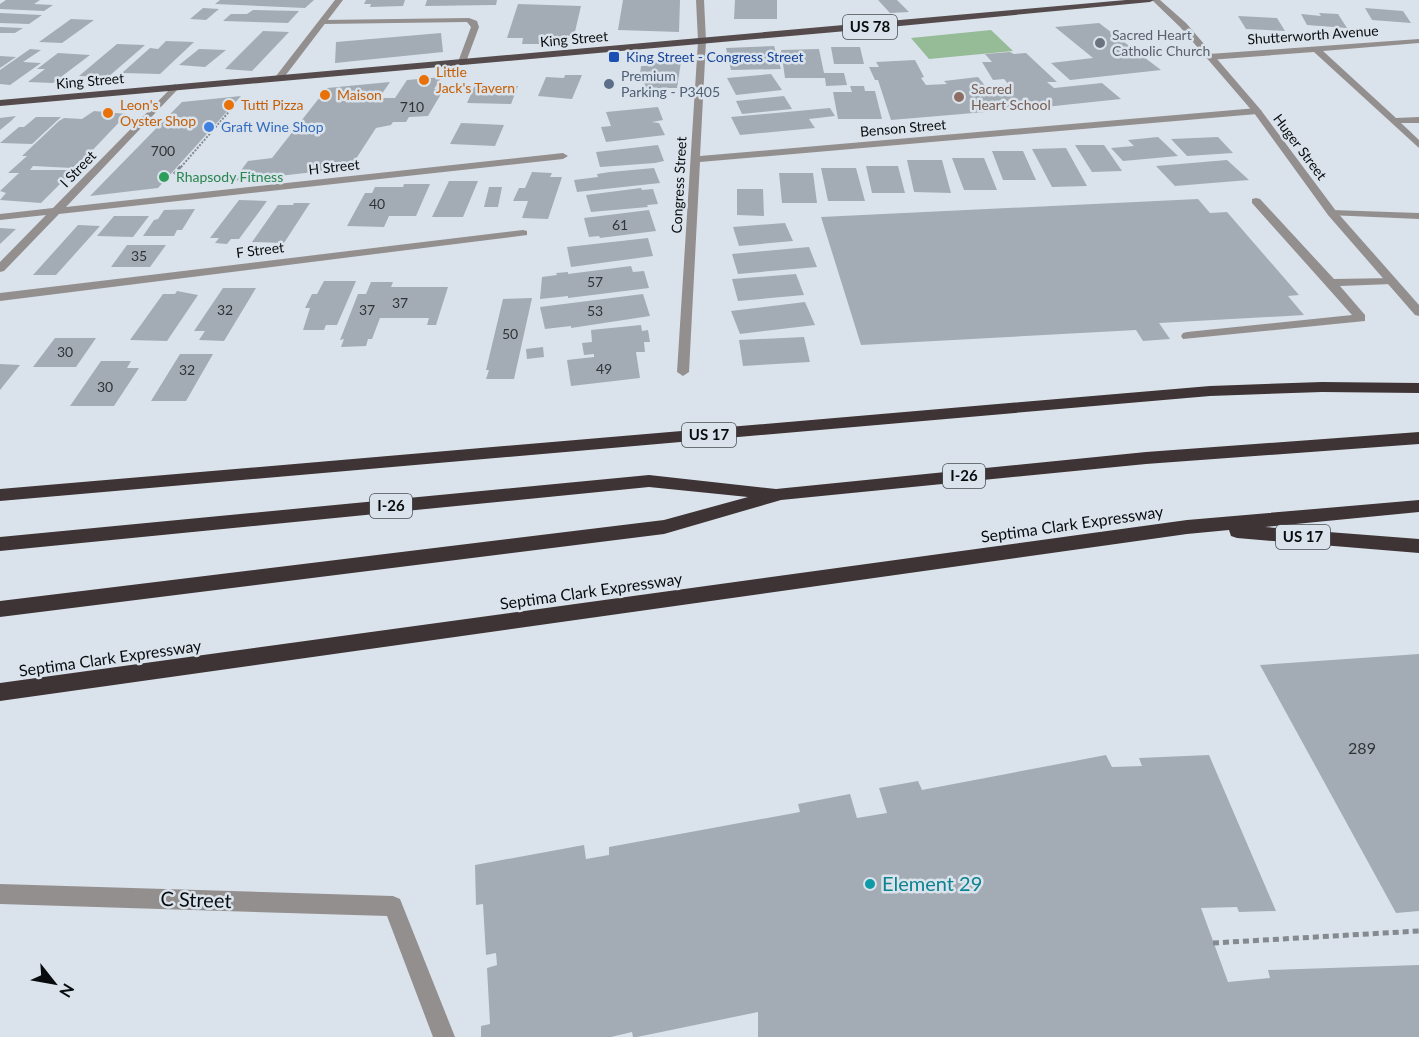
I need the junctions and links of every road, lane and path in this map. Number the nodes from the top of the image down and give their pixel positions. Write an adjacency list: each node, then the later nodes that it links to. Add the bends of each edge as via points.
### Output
1 (339, 0): 5 (street)
2 (700, 0): 6 (street, Congress Street)
3 (1150, 0): 6 (main road, King Street / US 78)
4 (1156, 0): 9 (street, Huger Street)
5 (324, 22): 10 (street, via 469,20 475,27); 11 (street)
6 (702, 41): 10 (main road, King Street / US 78); 20 (street, Congress Street)
7 (1419, 41): 8 (street, Shutterworth Avenue)
8 (1315, 48): 9 (street, Shutterworth Avenue); 17 (street)
9 (1209, 57): 15 (street, Huger Street)
10 (462, 62): 11 (main road, King Street / US 78)
11 (279, 78): 12 (main road, King Street / US 78)
12 (175, 87): 13 (main road, King Street / US 78); 23 (street, I Street)
13 (0, 102)
14 (237, 103): 21 (path)
15 (1257, 111): 20 (street, Benson Street); 24 (street, Huger Street)
16 (1419, 120): 17 (street)
17 (1393, 121): 18 (street)
18 (1419, 145)
19 (563, 156): 23 (street, H Street)
20 (696, 159): 34 (street, Congress Street)
21 (170, 179)
22 (1256, 201): 30 (street)
23 (56, 211): 26 (street, H Street); 28 (street, I Street)
24 (1332, 213): 25 (street); 29 (street, Huger Street)
25 (1419, 216)
26 (0, 217)
27 (523, 233): 31 (street, F Street)
28 (0, 269)
29 (1392, 281): 30 (street); 32 (street, Huger Street)
30 (1331, 283): 33 (street, via 1361,318)
31 (0, 297)
32 (1419, 312)
33 (1187, 336)
34 (683, 372)
35 (1419, 388): 38 (highway, US 17, via 1210,391)
36 (1419, 438): 37 (highway, I-26, via 1146,458)
37 (781, 494): 41 (highway, I-26, via 649,481); 43 (highway, via 664,527)
38 (0, 495)
39 (1419, 506): 40 (highway)
40 (1187, 527): 42 (highway, US 17); 44 (highway, Septima Clark Expressway / US 17)
41 (0, 544)
42 (1419, 546)
43 (0, 609)
44 (0, 692)
45 (0, 894): 48 (street, C Street, via 393,906)
46 (1419, 931): 47 (path)
47 (1213, 943)
48 (444, 1037)

